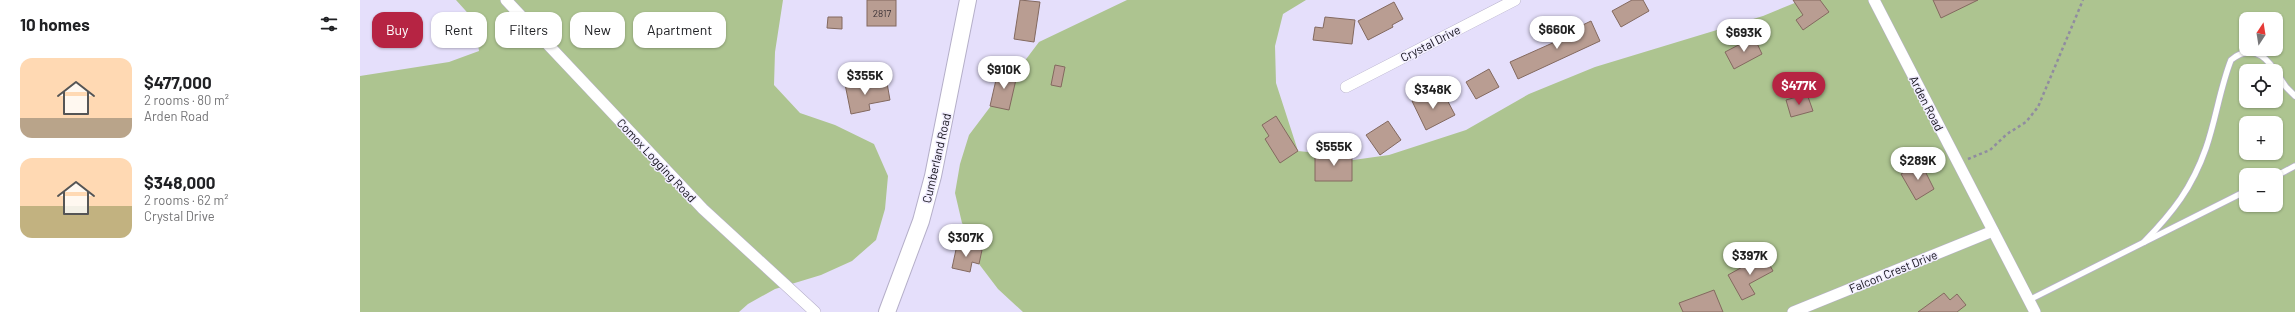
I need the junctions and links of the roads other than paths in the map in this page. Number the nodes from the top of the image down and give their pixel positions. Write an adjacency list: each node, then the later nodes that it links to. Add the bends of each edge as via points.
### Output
1 (506, 0): 15 (street, Comox Logging Road, via 703,209)
2 (968, 0): 16 (street, Cumberland Road, via 933,176 920,221)
3 (1515, 0): 7 (street, Crystal Drive)
4 (1874, 0): 12 (street, Arden Road)
5 (2271, 64): 13 (lane, via 2260,54 2250,52 2240,52 2231,60 2206,147 2187,190 2172,213)
6 (2283, 82): 8 (lane)
7 (1346, 87)
8 (2295, 96)
9 (2295, 166): 10 (lane)
10 (2283, 172)
11 (2239, 194): 13 (lane)
12 (1993, 231): 14 (street, Arden Road); 17 (street, Falcon Crest Drive)
13 (2144, 242): 14 (lane)
14 (2029, 300): 18 (street, Arden Road)
15 (815, 312)
16 (887, 312)
17 (1793, 312)
18 (2035, 312)

